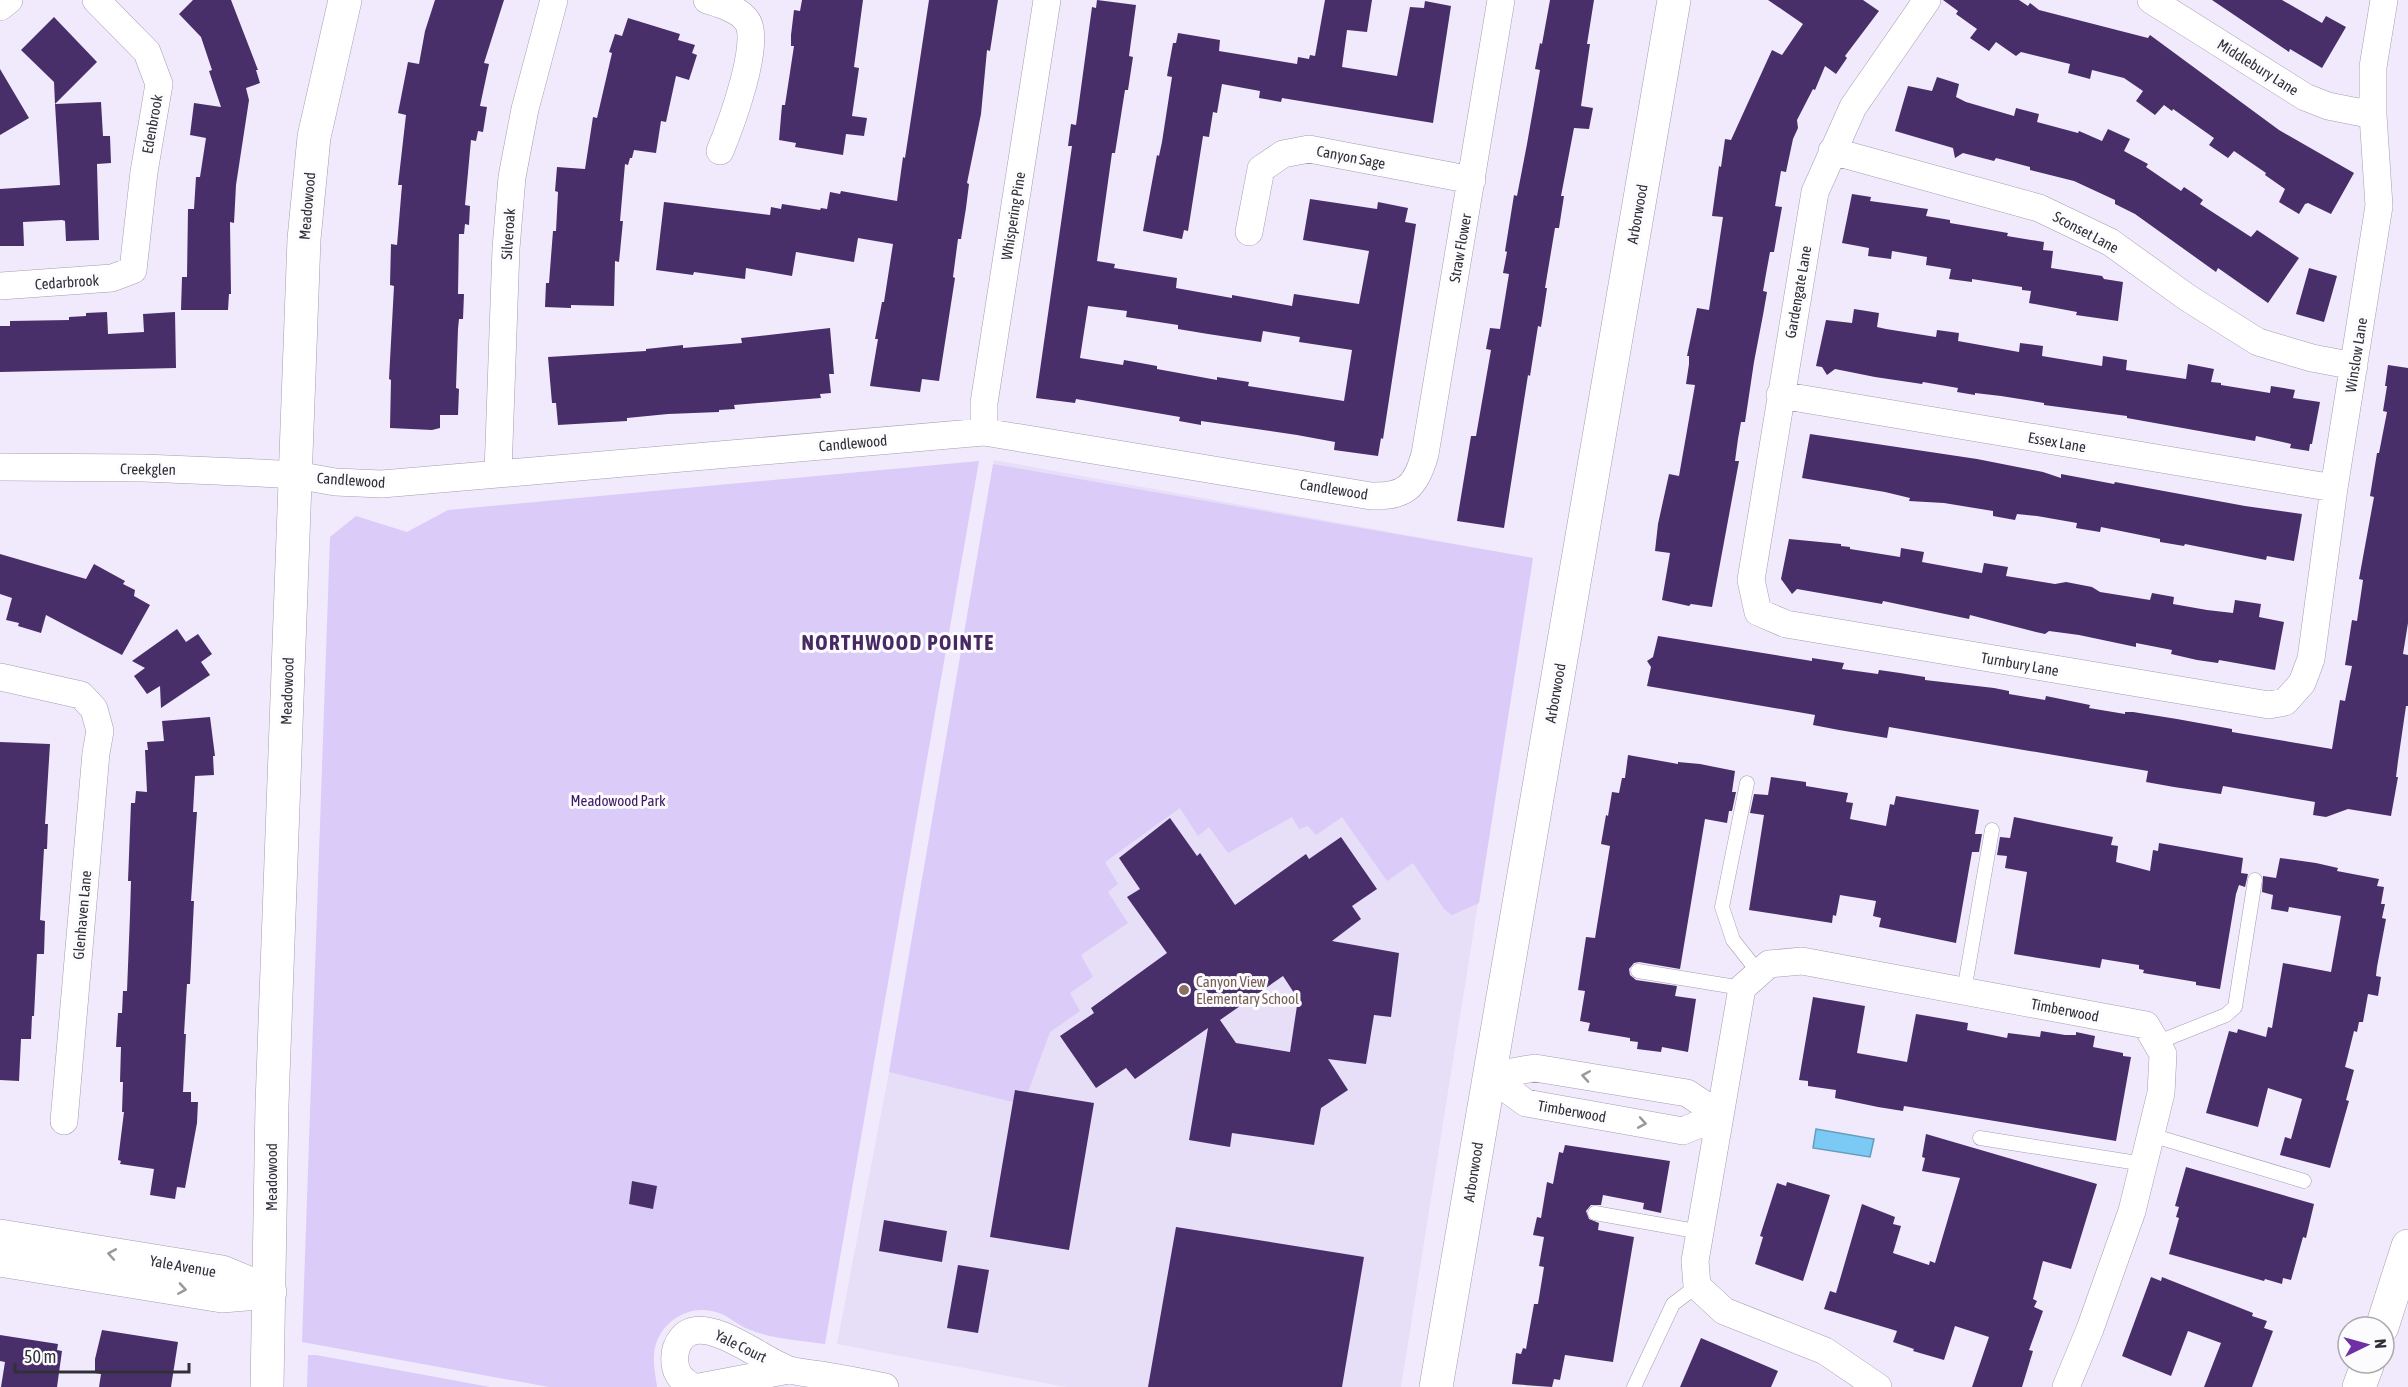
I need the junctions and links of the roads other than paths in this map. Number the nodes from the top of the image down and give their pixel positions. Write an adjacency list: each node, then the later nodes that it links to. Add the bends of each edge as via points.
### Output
1 (9, 0): 12 (street)
2 (96, 0): 18 (street, Edenbrook, via 147,52 159,84)
3 (345, 0): 25 (main road, Meadowood, via 314,137 304,239)
4 (554, 0): 24 (street, Silveroak, via 525,109 512,177)
5 (707, 0): 14 (street, via 736,11 748,22 751,36 737,108)
6 (1047, 0): 22 (street, Whispering Pine, via 984,403)
7 (1502, 0): 16 (street, Straw Flower)
8 (1674, 0): 38 (main road, Arborwood)
9 (1927, 0): 15 (street, Gardengate Lane, via 1853,107)
10 (2151, 0): 13 (street, Middlebury Lane, via 2305,98)
11 (2384, 0): 13 (street, Winslow Lane, via 2373,67)
12 (0, 7)
13 (2373, 115): 20 (street, Winslow Lane, via 2379,206)
14 (720, 151)
15 (1832, 151): 20 (street, Sconset Lane, via 2039,208 2110,242 2258,342); 21 (street, Gardengate Lane, via 1815,192)
16 (1472, 180): 17 (street, Canyon Sage, via 1309,149 1283,154 1261,169); 27 (street, Straw Flower, via 1425,454 1420,473)
17 (1249, 232)
18 (133, 270): 19 (street, Cedarbrook, via 112,278)
19 (0, 286)
20 (2354, 366): 26 (street, Winslow Lane)
21 (1780, 395): 26 (street, Essex Lane); 28 (street, Gardengate Lane, via 1751,580)
22 (984, 432): 24 (street, Candlewood); 27 (street, Candlewood, via 1371,496 1390,497)
23 (0, 466): 25 (street, Creekglen)
24 (498, 473): 25 (street, Candlewood, via 382,484)
25 (296, 475): 51 (main road, Meadowood, via 272,1104)
26 (2334, 488): 30 (street, Winslow Lane, via 2311,659 2302,683)
27 (1406, 490)
28 (1758, 612): 30 (street, Turnbury Lane, via 1786,624 2187,693 2258,705)
29 (0, 677): 40 (street, Glenhaven Lane, via 81,695 94,709 100,732)
30 (2285, 702)
31 (1747, 783): 35 (lane, via 1722,907)
32 (1992, 830): 36 (lane)
33 (2255, 880): 37 (lane, via 2235,1007 2226,1015)
34 (1638, 972): 35 (lane)
35 (1751, 980): 36 (street, Timberwood, via 1769,964 1802,961); 39 (street)
36 (1964, 991): 37 (street, Timberwood, via 2146,1024)
37 (2156, 1043): 41 (street, Timberwood, via 2163,1054 2161,1093)
38 (1489, 1076): 39 (street, one-way to 38, via 1687,1093 1676,1091 1535,1068); 39 (street, Timberwood, one-way to 39, via 1526,1103 1683,1131); 59 (main road, Arborwood)
39 (1720, 1115): 46 (street)
40 (64, 1121)
41 (2151, 1135): 43 (street, Timberwood); 44 (lane)
42 (1980, 1138): 43 (lane)
43 (2144, 1164): 54 (street, Timberwood, via 2132,1211)
44 (2304, 1181)
45 (1594, 1213): 46 (lane)
46 (1701, 1232): 50 (street, via 1695,1261)
47 (0, 1236): 51 (main road, Yale Avenue, one-way to 47, via 222,1272)
48 (2408, 1246): 52 (main road)
49 (0, 1260): 51 (main road, Yale Avenue, one-way to 51, via 222,1296)
50 (1697, 1286): 60 (lane, via 1673,1304); 61 (street, via 1725,1311 1825,1351)
51 (270, 1292): 55 (main road, Meadowood)
52 (2386, 1315)
53 (789, 1370): 56 (street, Yale Court, via 714,1332 700,1329 681,1339 674,1360 680,1378); 57 (street, Yale Court); 58 (street, Yale Court)
54 (2072, 1385)
55 (267, 1387)
56 (693, 1387)
57 (699, 1387)
58 (885, 1387)
59 (1436, 1387)
60 (1634, 1387)
61 (1878, 1387)

